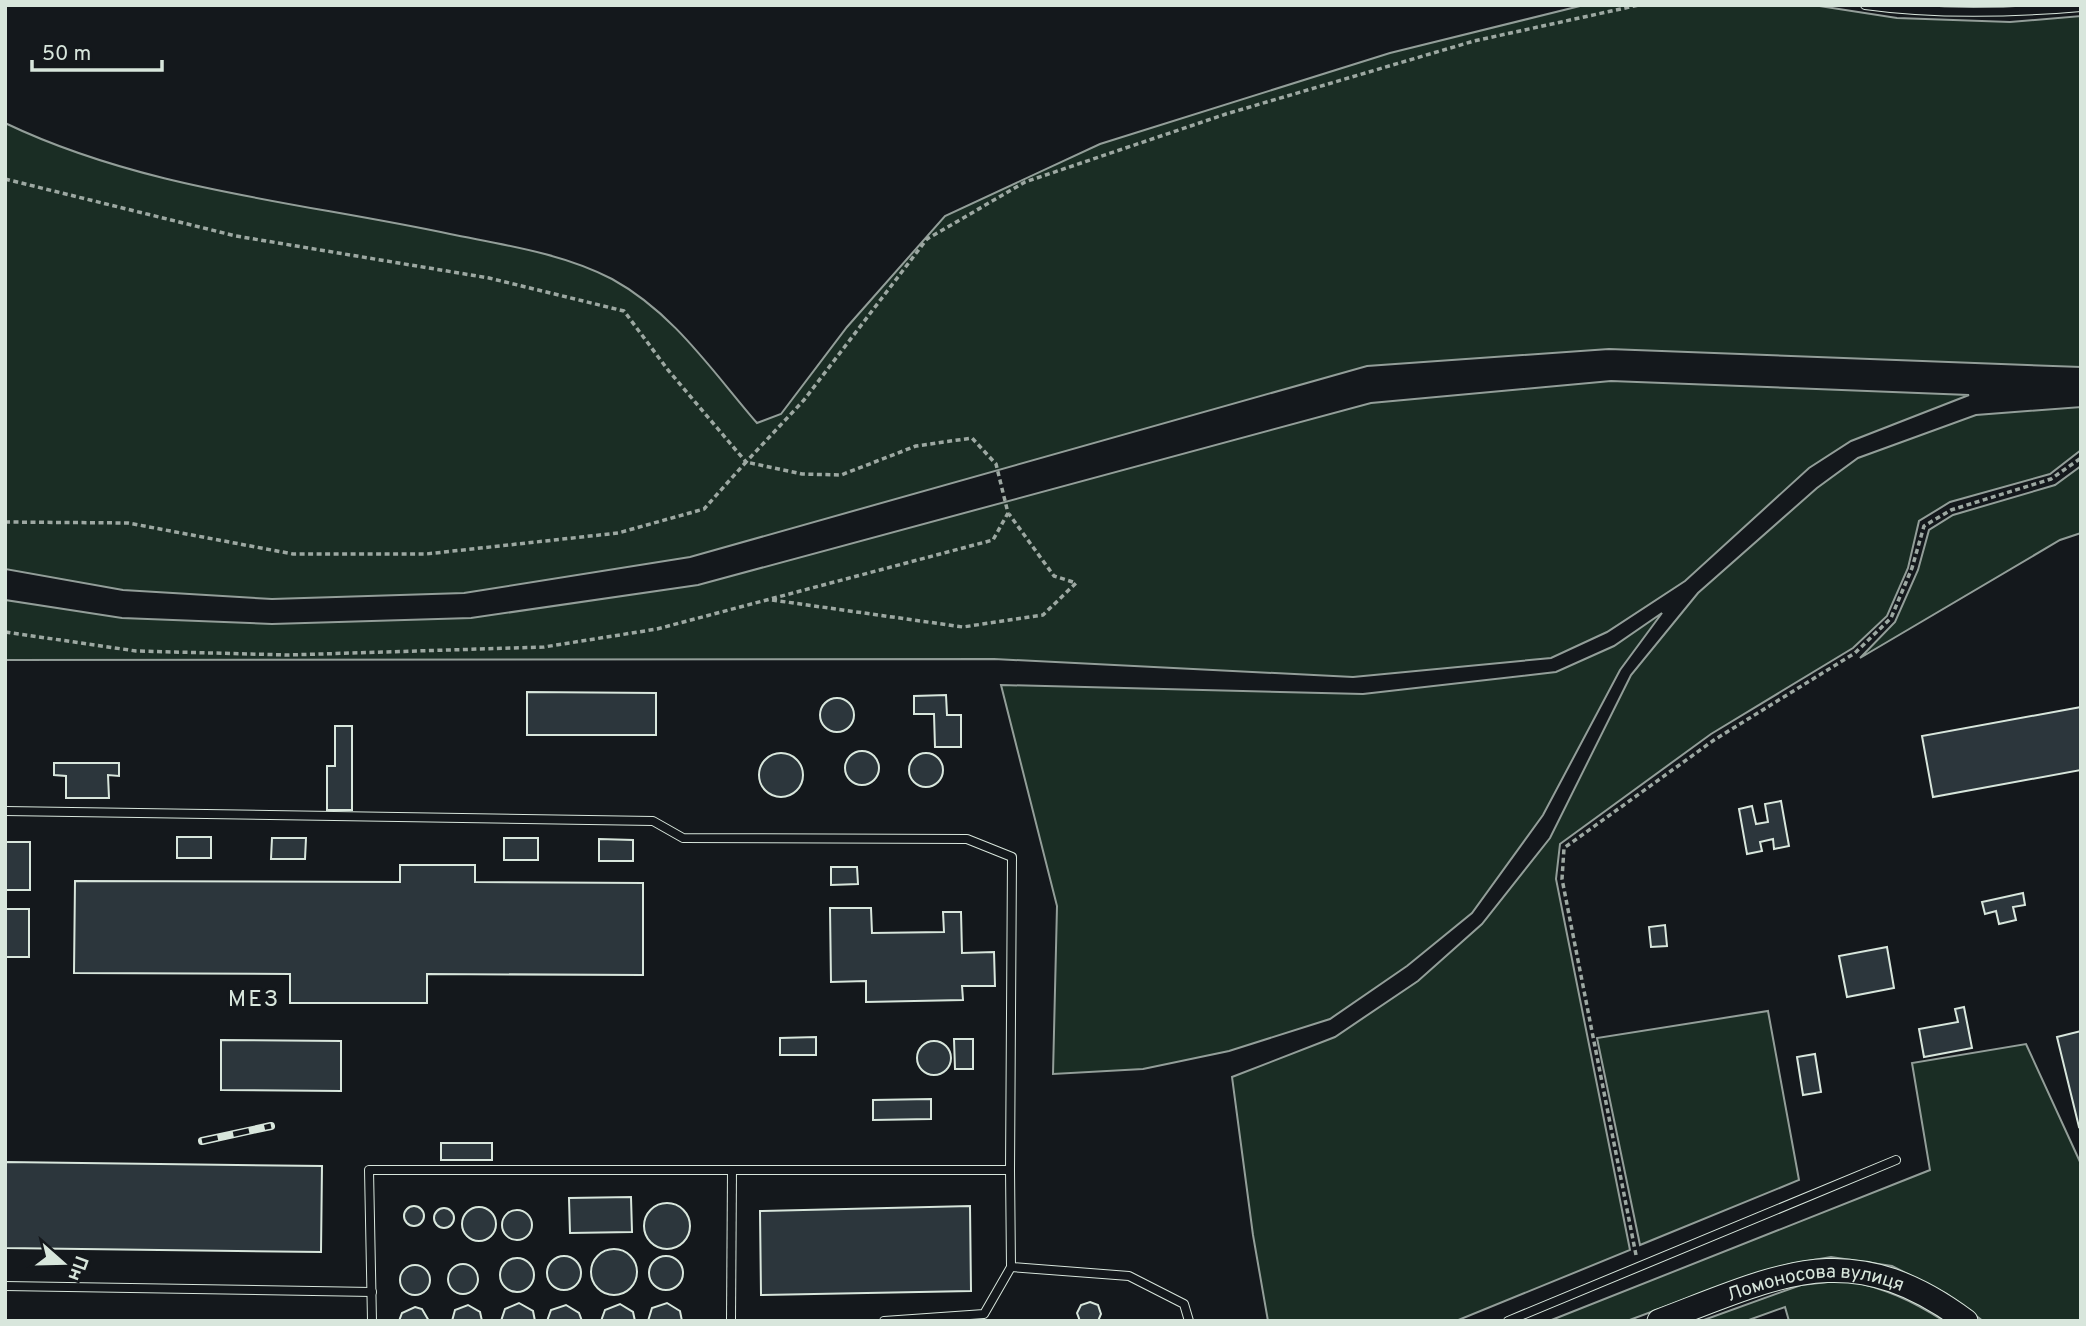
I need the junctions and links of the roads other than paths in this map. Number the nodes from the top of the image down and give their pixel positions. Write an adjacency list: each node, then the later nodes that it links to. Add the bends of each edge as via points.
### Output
1 (1865, 5): 2 (lane, via 2008,13)
2 (2081, 7)
3 (5, 811): 6 (lane, via 653,821 683,838 967,839 1012,857)
4 (1896, 1160): 14 (lane)
5 (732, 1170): 6 (lane); 9 (lane, via 369,1170); 11 (lane)
6 (1010, 1170): 7 (lane)
7 (1011, 1267): 12 (lane, via 984,1314); 13 (lane, via 1129,1276 1184,1304)
8 (5, 1286): 9 (lane)
9 (372, 1293): 10 (lane)
10 (372, 1321)
11 (731, 1321)
12 (884, 1321)
13 (1189, 1321)
14 (1508, 1321)
15 (1659, 1321): 16 (street, Ломоносова вулиця, via 1756,1284 1830,1268 1889,1276 1918,1288)
16 (1966, 1321)

